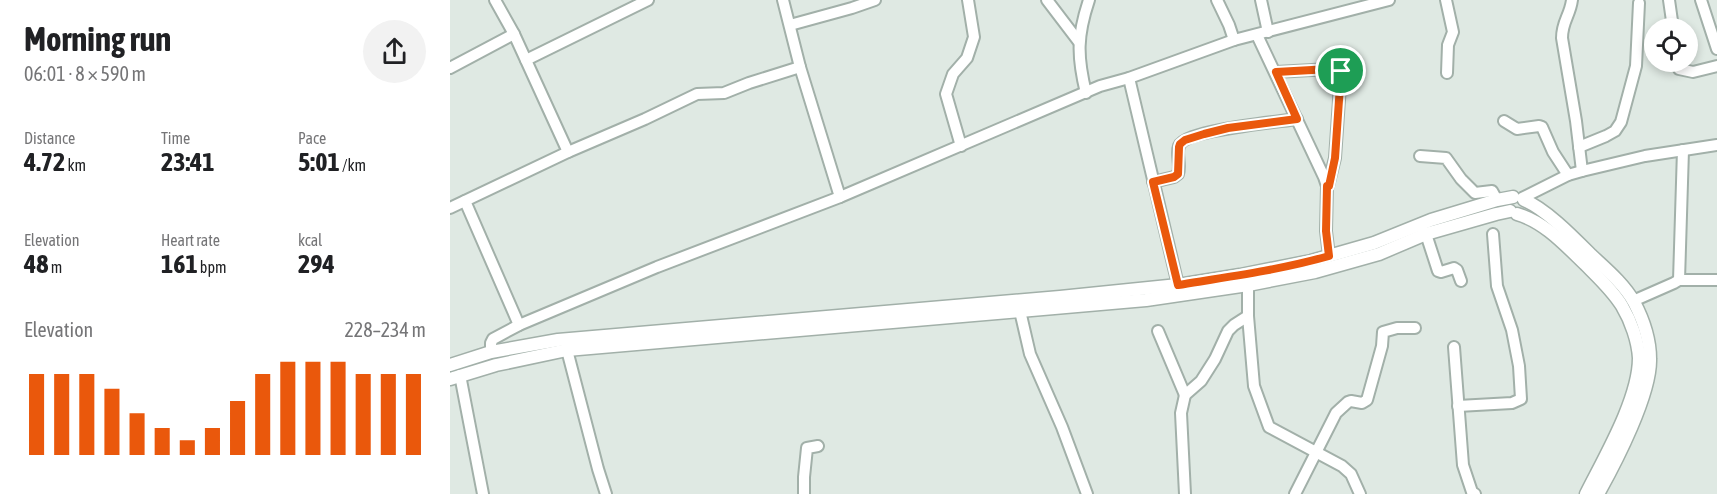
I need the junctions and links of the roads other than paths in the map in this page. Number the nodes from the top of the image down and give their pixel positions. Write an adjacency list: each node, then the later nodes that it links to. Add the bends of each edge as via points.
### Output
1 (495, 0): 19 (street)
2 (648, 0): 23 (street)
3 (783, 0): 17 (street)
4 (875, 0): 17 (street)
5 (968, 0): 35 (street, via 974,37 946,94)
6 (1047, 0): 21 (street)
7 (1089, 0): 21 (street)
8 (1217, 0): 20 (street)
9 (1261, 0): 18 (street)
10 (1389, 0): 18 (street)
11 (1446, 0): 29 (street, via 1453,32 1448,45)
12 (1572, 0): 36 (street, via 1562,26 1562,38)
13 (1669, 0): 16 (street)
14 (1701, 0): 22 (street)
15 (1639, 3): 36 (street, via 1636,66 1621,122 1615,131)
16 (1672, 18)
17 (790, 25): 25 (street)
18 (1262, 33): 20 (street); 28 (street)
19 (514, 34): 23 (street); 26 (street)
20 (1234, 40): 30 (street)
21 (1079, 42): 31 (street)
22 (1717, 49)
23 (526, 60): 38 (street)
24 (1717, 66): 27 (street)
25 (800, 67): 38 (street, via 724,93 697,94); 44 (street)
26 (450, 68)
27 (1698, 71)
28 (1276, 72): 32 (street); 43 (street, via 1341,71 1335,158)
29 (1447, 73)
30 (1129, 78): 31 (street); 42 (street)
31 (1086, 93): 35 (street)
32 (1297, 119): 42 (street, via 1228,128 1185,140 1179,147 1178,174); 43 (street)
33 (1504, 121): 41 (street, via 1516,129 1542,128)
34 (1717, 145): 37 (street)
35 (961, 146): 44 (street)
36 (1579, 147): 40 (street)
37 (1683, 150): 40 (street); 53 (street)
38 (567, 152): 47 (street)
39 (1420, 156): 46 (street, via 1446,158 1475,193 1492,191)
40 (1582, 171): 41 (street)
41 (1568, 175): 45 (street)
42 (1153, 182): 56 (street)
43 (1327, 186): 52 (street)
44 (840, 197): 61 (street)
45 (1520, 198): 46 (street); 49 (street, via 1508,204); 58 (street, via 1589,252)
46 (1497, 200): 52 (street)
47 (465, 201): 48 (street); 61 (street)
48 (450, 207)
49 (1514, 213): 50 (street, via 1496,214); 81 (street, via 1532,219 1550,232 1603,282 1623,308 1635,338 1639,356 1634,389)
50 (1426, 234): 55 (street, via 1438,272 1454,268); 57 (street, via 1361,260)
51 (1493, 234): 70 (street, via 1497,286 1520,366 1521,399)
52 (1329, 256): 56 (street)
53 (1679, 280): 54 (street); 58 (street)
54 (1717, 280)
55 (1461, 281)
56 (1178, 285): 66 (street, via 612,334)
57 (1248, 285): 59 (street, via 1146,300); 60 (street)
58 (1633, 301): 82 (street, via 1648,340 1649,374 1634,419)
59 (1020, 311): 65 (street); 76 (street, via 1030,354)
60 (1248, 316): 69 (street, via 1228,331 1201,381); 72 (street, via 1254,391 1269,427)
61 (519, 325): 66 (street, via 493,339)
62 (1415, 328): 72 (street, via 1383,332 1367,400 1351,401 1339,410)
63 (1158, 331): 69 (street)
64 (1454, 347): 70 (street)
65 (567, 350): 68 (street); 74 (street)
66 (491, 352): 67 (street)
67 (450, 365)
68 (455, 377): 73 (street)
69 (1185, 395): 77 (street, via 1181,413)
70 (1458, 406): 80 (street, via 1463,465)
71 (818, 446): 75 (street, via 807,448)
72 (1317, 453): 78 (street); 79 (street, via 1342,466)
73 (483, 494)
74 (606, 494)
75 (804, 494)
76 (1087, 494)
77 (1185, 494)
78 (1295, 494)
79 (1360, 494)
80 (1475, 494)
81 (1586, 494)
82 (1598, 494)

